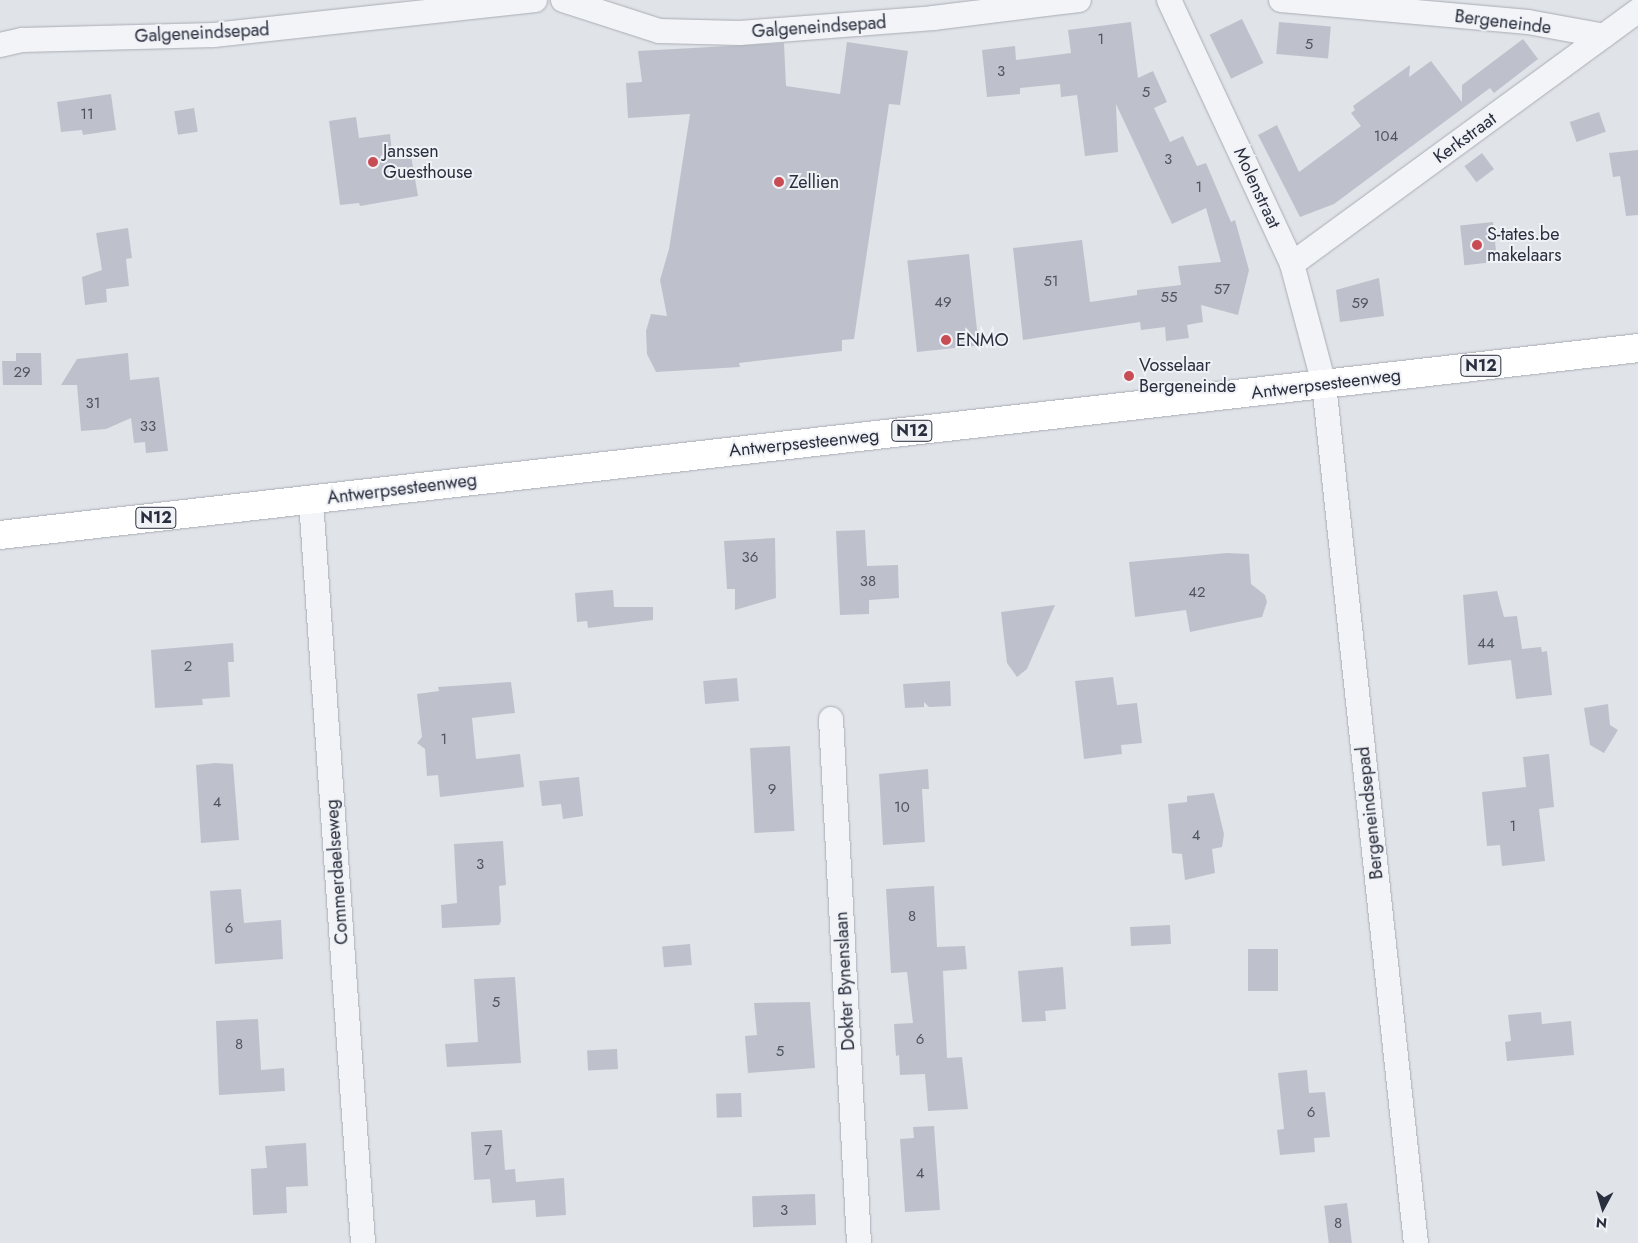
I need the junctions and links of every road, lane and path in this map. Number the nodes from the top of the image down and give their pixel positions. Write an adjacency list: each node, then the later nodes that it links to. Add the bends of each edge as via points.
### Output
1 (535, 0): 6 (street, Galgeneindsepad)
2 (563, 0): 3 (street, Galgeneindsepad, via 659,31 740,33 933,18)
3 (1079, 0)
4 (1169, 0): 10 (street, Molenstraat)
5 (1282, 0): 8 (street, Bergeneinde, via 1528,22)
6 (403, 7): 9 (street, Galgeneindsepad, via 214,35 22,40)
7 (1638, 11): 8 (street, Kerkstraat)
8 (1604, 36): 10 (street, Kerkstraat)
9 (0, 45)
10 (1292, 264): 12 (street, Molenstraat)
11 (1638, 348): 12 (main road, Antwerpsesteenweg / N12)
12 (1324, 384): 13 (main road, Antwerpsesteenweg / N12); 18 (street, Bergeneindsepad)
13 (311, 501): 14 (main road, Antwerpsesteenweg / N12); 16 (street, Commerdaelseweg)
14 (0, 535)
15 (831, 719): 17 (street, Dokter Bynenslaan)
16 (363, 1243)
17 (859, 1243)
18 (1416, 1243)

